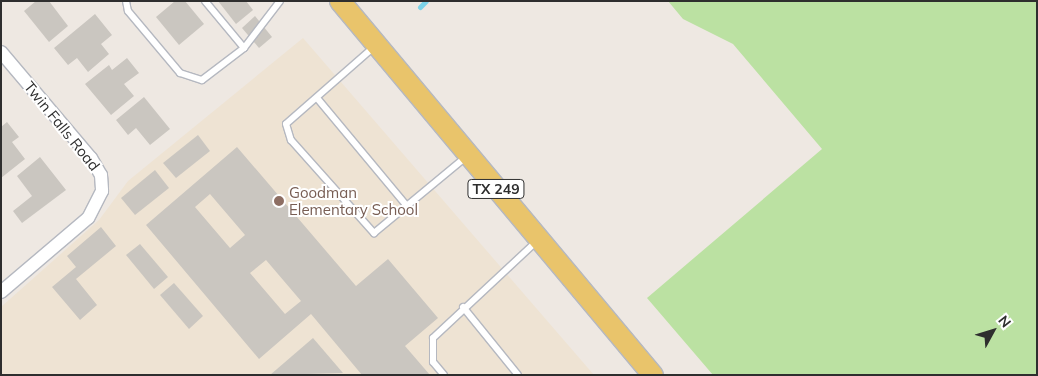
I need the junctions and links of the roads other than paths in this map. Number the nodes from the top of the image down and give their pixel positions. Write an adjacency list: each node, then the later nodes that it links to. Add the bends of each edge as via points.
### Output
1 (126, 1): 6 (lane, via 128,11 180,73 190,77 210,76)
2 (205, 1): 6 (lane)
3 (280, 1): 6 (lane)
4 (340, 1): 5 (main road, TX 249)
5 (376, 45): 8 (lane); 9 (main road, TX 249)
6 (244, 48)
7 (1, 52): 12 (street, Twin Falls Road, via 101,175 97,206)
8 (317, 98): 10 (lane); 10 (lane, via 286,124 290,140 367,230 374,233)
9 (468, 155): 10 (lane); 11 (main road, TX 249)
10 (407, 206)
11 (538, 240): 13 (lane); 16 (main road, TX 249)
12 (1, 292)
13 (463, 307): 14 (lane, via 433,338 433,362); 15 (lane)
14 (444, 375)
15 (518, 375)
16 (653, 375)

